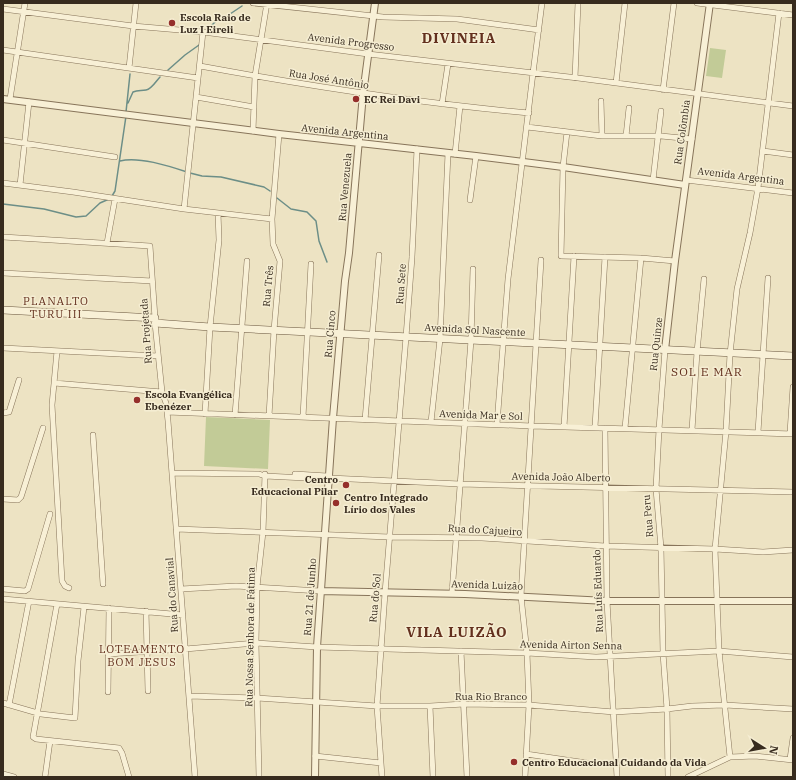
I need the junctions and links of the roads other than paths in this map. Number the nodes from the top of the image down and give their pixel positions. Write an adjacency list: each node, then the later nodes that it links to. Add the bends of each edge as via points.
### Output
1 (25, 3): 13 (street)
2 (136, 3): 17 (street)
3 (254, 3): 10 (street)
4 (375, 3): 16 (street, Rua Venezuela)
5 (542, 3): 18 (street)
6 (578, 3): 30 (street)
7 (625, 3): 31 (street)
8 (674, 3): 32 (street)
9 (697, 3): 11 (street)
10 (267, 4): 16 (street); 20 (street)
11 (710, 4): 14 (street); 34 (street, Rua Colômbia)
12 (3, 9): 13 (street, Avenida Progresso)
13 (23, 12): 17 (street, Avenida Progresso); 22 (street)
14 (779, 14): 15 (street); 39 (street)
15 (793, 15)
16 (373, 16): 18 (street, via 457,19); 23 (street, Rua Venezuela)
17 (134, 26): 19 (street, Avenida Progresso); 26 (street)
18 (539, 30): 27 (street)
19 (203, 32): 20 (street, Avenida Progresso); 25 (street)
20 (261, 40): 23 (street, Avenida Progresso); 28 (street)
21 (3, 50): 22 (street)
22 (16, 52): 26 (street); 36 (street)
23 (368, 54): 24 (street, Avenida Progresso); 33 (street, Rua Venezuela)
24 (448, 64): 27 (street, Avenida Progresso); 40 (street)
25 (200, 66): 28 (street, Rua José Antônio); 29 (street)
26 (129, 68): 29 (street)
27 (533, 73): 30 (street, Avenida Progresso); 46 (street)
28 (255, 76): 33 (street, Rua José Antônio); 43 (street)
29 (198, 78): 35 (street)
30 (575, 78): 31 (street, Avenida Progresso)
31 (616, 84): 32 (street, Avenida Progresso)
32 (663, 90): 34 (street, Avenida Progresso)
33 (363, 94): 40 (street, Rua José Antônio); 58 (street, Rua Venezuela)
34 (698, 94): 39 (street, Avenida Progresso); 55 (street, Rua Colômbia)
35 (196, 97): 43 (street); 47 (street)
36 (6, 99): 38 (street, Avenida Argentina)
37 (601, 101): 52 (street)
38 (29, 102): 47 (street, Avenida Argentina); 57 (street)
39 (768, 103): 42 (street, Avenida Progresso); 60 (street)
40 (442, 104): 41 (street, Rua José Antônio)
41 (460, 106): 46 (street, Rua José Antônio); 61 (street)
42 (793, 106)
43 (254, 107): 49 (street)
44 (629, 108): 53 (street)
45 (661, 111): 54 (street)
46 (529, 113): 48 (street)
47 (194, 122): 49 (street, Avenida Argentina); 75 (street)
48 (527, 127): 50 (street); 65 (street)
49 (253, 131): 51 (street, Avenida Argentina)
50 (567, 132): 52 (street); 66 (street)
51 (280, 134): 58 (street, Avenida Argentina); 77 (street, Rua Três)
52 (602, 136): 53 (street)
53 (626, 136): 54 (street)
54 (658, 136): 55 (street); 67 (street)
55 (692, 139): 69 (street, Rua Colômbia)
56 (3, 140): 57 (street)
57 (25, 143): 64 (street); 70 (street)
58 (359, 144): 59 (street, Avenida Argentina); 80 (street, Rua Venezuela)
59 (417, 149): 61 (street, Avenida Argentina); 102 (street, Rua Sete)
60 (763, 151): 62 (street); 71 (street)
61 (452, 153): 63 (street, Avenida Argentina); 103 (street)
62 (793, 155)
63 (476, 156): 65 (street, Avenida Argentina); 74 (street)
64 (116, 157)
65 (523, 162): 66 (street, Avenida Argentina); 105 (street)
66 (564, 167): 67 (street, Avenida Argentina); 82 (street, via 561,256)
67 (652, 180): 69 (street, Avenida Argentina)
68 (3, 183): 70 (street)
69 (686, 183): 71 (street, Avenida Argentina); 87 (street, Rua Colômbia)
70 (20, 185): 73 (street)
71 (758, 188): 72 (street, Avenida Argentina); 114 (street, via 739,278)
72 (793, 193)
73 (115, 199): 75 (street); 79 (street)
74 (470, 200)
75 (184, 209): 76 (street)
76 (218, 213): 77 (street); 96 (street, via 218,248)
77 (272, 219): 98 (street, Rua Três, via 273,244 280,261)
78 (3, 237): 79 (street)
79 (107, 243): 93 (street, Rua Projetada, via 150,247)
80 (350, 253): 100 (street, Rua Cinco)
81 (379, 255): 101 (street)
82 (574, 256): 83 (street); 107 (street)
83 (605, 257): 84 (street); 108 (street)
84 (641, 258): 87 (street); 110 (street)
85 (541, 260): 106 (street)
86 (247, 261): 97 (street)
87 (675, 262): 111 (street, Rua Quinze)
88 (311, 264): 99 (street)
89 (473, 269): 104 (street)
90 (3, 273): 93 (street)
91 (768, 278): 115 (street)
92 (704, 279): 113 (street)
93 (152, 281): 95 (street, Rua Projetada)
94 (3, 310): 95 (main road, Avenida Sol Nascente)
95 (155, 321): 96 (main road, Avenida Sol Nascente); 116 (street, Rua Projetada)
96 (210, 327): 97 (main road, Avenida Sol Nascente); 124 (street)
97 (242, 328): 98 (main road, Avenida Sol Nascente); 125 (street)
98 (274, 330): 99 (main road, Avenida Sol Nascente); 126 (street, Rua Três)
99 (306, 331): 100 (main road, Avenida Sol Nascente); 127 (street)
100 (341, 333): 101 (main road, Avenida Sol Nascente); 128 (street, Rua Cinco)
101 (372, 335): 102 (main road, Avenida Sol Nascente); 129 (street)
102 (406, 337): 103 (main road, Avenida Sol Nascente); 130 (street, Rua Sete)
103 (440, 338): 104 (main road, Avenida Sol Nascente); 131 (street)
104 (471, 340): 105 (main road, Avenida Sol Nascente); 132 (street)
105 (503, 342): 106 (main road, Avenida Sol Nascente); 133 (street)
106 (537, 344): 107 (main road, Avenida Sol Nascente); 134 (street)
107 (568, 345): 108 (main road, Avenida Sol Nascente); 135 (street)
108 (600, 347): 110 (main road, Avenida Sol Nascente); 136 (street)
109 (3, 348): 112 (street)
110 (633, 349): 111 (main road, Avenida Sol Nascente); 139 (street)
111 (665, 350): 113 (main road, Avenida Sol Nascente); 140 (street, Rua Quinze)
112 (57, 351): 116 (street); 119 (street)
113 (697, 352): 114 (main road, Avenida Sol Nascente); 141 (street)
114 (730, 354): 115 (main road, Avenida Sol Nascente); 142 (street)
115 (764, 355): 117 (main road, Avenida Sol Nascente); 143 (street)
116 (158, 356): 121 (street, Rua Projetada)
117 (793, 356)
118 (19, 380): 123 (street, via 9,412)
119 (54, 383): 121 (street); 170 (street, via 52,405 62,582)
120 (793, 387): 144 (street)
121 (162, 392): 122 (street, Rua Projetada)
122 (167, 412): 124 (street, Avenida Mar e Sol); 146 (street, Rua do Canavial)
123 (3, 413)
124 (204, 414): 125 (street, Avenida Mar e Sol)
125 (235, 414): 126 (street, Avenida Mar e Sol)
126 (269, 416): 127 (street, Avenida Mar e Sol)
127 (303, 417): 128 (street, Avenida Mar e Sol)
128 (333, 418): 129 (street, Avenida Mar e Sol); 148 (street, Rua 21 de Junho)
129 (365, 420): 130 (street, Avenida Mar e Sol)
130 (400, 420): 131 (street, Avenida Mar e Sol); 149 (street, Rua do Sol)
131 (431, 422): 132 (street, Avenida Mar e Sol)
132 (465, 423): 133 (street, Avenida Mar e Sol); 150 (street)
133 (497, 424): 134 (street, Avenida Mar e Sol)
134 (532, 426): 135 (street, Avenida Mar e Sol); 151 (street)
135 (564, 427): 136 (street, Avenida Mar e Sol)
136 (595, 427): 138 (street, Avenida Mar e Sol)
137 (42, 428): 156 (street, via 21,497 18,500)
138 (605, 428): 139 (street, Avenida Mar e Sol); 152 (street, Rua Luís Eduardo)
139 (625, 428): 140 (street, Avenida Mar e Sol)
140 (659, 429): 141 (street, Avenida Mar e Sol); 153 (street, Rua Peru)
141 (692, 430): 142 (street, Avenida Mar e Sol)
142 (726, 431): 143 (street, Avenida Mar e Sol); 154 (street)
143 (758, 432): 144 (street, Avenida Mar e Sol)
144 (792, 433)
145 (93, 435): 168 (street)
146 (172, 473): 147 (street, Avenida João Alberto); 158 (street, Rua do Canavial)
147 (265, 474): 148 (street, Avenida João Alberto); 159 (street, Rua Nossa Senhora de Fátima)
148 (329, 478): 149 (street, Avenida João Alberto); 160 (street, Rua 21 de Junho)
149 (395, 480): 150 (street, Avenida João Alberto); 161 (street, Rua do Sol)
150 (460, 484): 151 (street, Avenida João Alberto); 162 (street)
151 (528, 486): 152 (street, Avenida João Alberto); 163 (street)
152 (605, 487): 153 (street, Avenida João Alberto); 164 (street, Rua Luís Eduardo)
153 (656, 489): 154 (street, Avenida João Alberto); 165 (street, Rua Peru)
154 (720, 491): 155 (street, Avenida João Alberto); 166 (street)
155 (793, 492)
156 (3, 499)
157 (50, 514): 171 (street, via 28,589)
158 (176, 529): 159 (street, Rua do Cajueiro); 172 (street, Rua do Canavial)
159 (263, 532): 160 (street, Rua do Cajueiro); 169 (street, Rua Nossa Senhora de Fátima)
160 (324, 534): 161 (street, Rua do Cajueiro); 173 (street, Rua 21 de Junho)
161 (390, 537): 162 (street, Rua do Cajueiro); 174 (street, Rua do Sol)
162 (457, 537): 163 (street, Rua do Cajueiro); 175 (street)
163 (524, 541): 164 (street, Rua do Cajueiro); 176 (street)
164 (605, 546): 165 (street, Rua do Cajueiro); 180 (street, Rua Luís Eduardo)
165 (661, 548): 166 (street, Rua do Cajueiro); 181 (street, Rua Peru)
166 (715, 549): 167 (street, Rua do Cajueiro, via 763,552); 178 (street)
167 (793, 550)
168 (103, 584)
169 (257, 587): 172 (street, Avenida Luizão); 173 (street, Avenida Luizão); 188 (street, Rua Nossa Senhora de Fátima)
170 (69, 588)
171 (3, 589)
172 (181, 589): 187 (street, Rua do Canavial)
173 (320, 591): 174 (street, Avenida Luizão); 189 (street, Rua 21 de Junho)
174 (385, 593): 175 (street, Avenida Luizão); 190 (street, Rua do Sol)
175 (452, 593): 176 (street, Avenida Luizão)
176 (521, 596): 180 (street, Avenida Luizão); 195 (street)
177 (3, 599): 179 (street)
178 (717, 600): 181 (street, Avenida Luizão); 182 (street, Avenida Luizão); 194 (street)
179 (29, 601): 183 (street); 205 (street)
180 (607, 601): 181 (street, Avenida Luizão); 198 (street, Rua Luís Eduardo)
181 (662, 601): 196 (street, Rua Peru)
182 (793, 601)
183 (57, 604): 184 (street); 214 (street)
184 (84, 607): 185 (street); 214 (street, via 74,718)
185 (109, 608): 186 (street); 197 (street)
186 (146, 611): 187 (street); 193 (street)
187 (183, 615): 191 (street, Rua do Canavial)
188 (256, 643): 189 (street, Avenida Airton Senna); 191 (street, Avenida Airton Senna); 203 (street, Rua Nossa Senhora de Fátima)
189 (317, 647): 190 (street, Avenida Airton Senna); 204 (street, Rua 21 de Junho)
190 (380, 648): 192 (street, Avenida Airton Senna); 209 (street, Rua do Sol)
191 (185, 649): 193 (street, Avenida Airton Senna); 202 (street, Rua do Canavial)
192 (461, 651): 195 (street, Avenida Airton Senna); 206 (street)
193 (147, 652): 197 (street, Avenida Airton Senna); 200 (street)
194 (720, 652): 196 (street, Avenida Airton Senna); 199 (street, Avenida Airton Senna); 208 (street)
195 (527, 653): 198 (street, Avenida Airton Senna); 207 (street)
196 (663, 653): 198 (street, Avenida Airton Senna); 211 (street, Rua Peru)
197 (108, 654): 201 (street)
198 (610, 656): 213 (street, Rua Luís Eduardo)
199 (793, 657)
200 (148, 691)
201 (108, 692)
202 (189, 696): 203 (street, Rua Rio Branco); 227 (street, Rua do Canavial)
203 (257, 698): 204 (street, Rua Rio Branco); 228 (street, Rua Nossa Senhora de Fátima)
204 (315, 702): 209 (street, Rua Rio Branco); 218 (street, Rua 21 de Junho)
205 (6, 704): 214 (street)
206 (464, 704): 207 (street, Rua Rio Branco); 210 (street, Rua Rio Branco); 232 (street)
207 (529, 705): 213 (street, Rua Rio Branco); 217 (street)
208 (725, 705): 211 (street, Rua Rio Branco); 212 (street, Rua Rio Branco); 219 (street)
209 (377, 706): 210 (street, Rua Rio Branco); 221 (street, Rua do Sol)
210 (430, 706): 231 (street)
211 (666, 709): 213 (street, Rua Rio Branco); 235 (street, Rua Peru)
212 (793, 709)
213 (614, 712): 222 (street, Rua Luís Eduardo)
214 (38, 713): 216 (street, via 33,738)
215 (793, 738): 220 (street)
216 (50, 741): 225 (street); 226 (street, via 119,748)
217 (526, 754): 222 (street, via 587,763); 233 (street)
218 (315, 756): 221 (street); 229 (street, Rua 21 de Junho)
219 (730, 757): 220 (street); 236 (street)
220 (792, 759)
221 (381, 763): 230 (street, Rua do Sol)
222 (617, 764): 234 (street, Rua Luís Eduardo)
223 (3, 774): 224 (street)
224 (14, 777)
225 (45, 777)
226 (129, 777)
227 (194, 777)
228 (259, 777)
229 (315, 777)
230 (382, 777)
231 (433, 777)
232 (467, 777)
233 (525, 777)
234 (617, 777)
235 (668, 777)
236 (688, 777)

